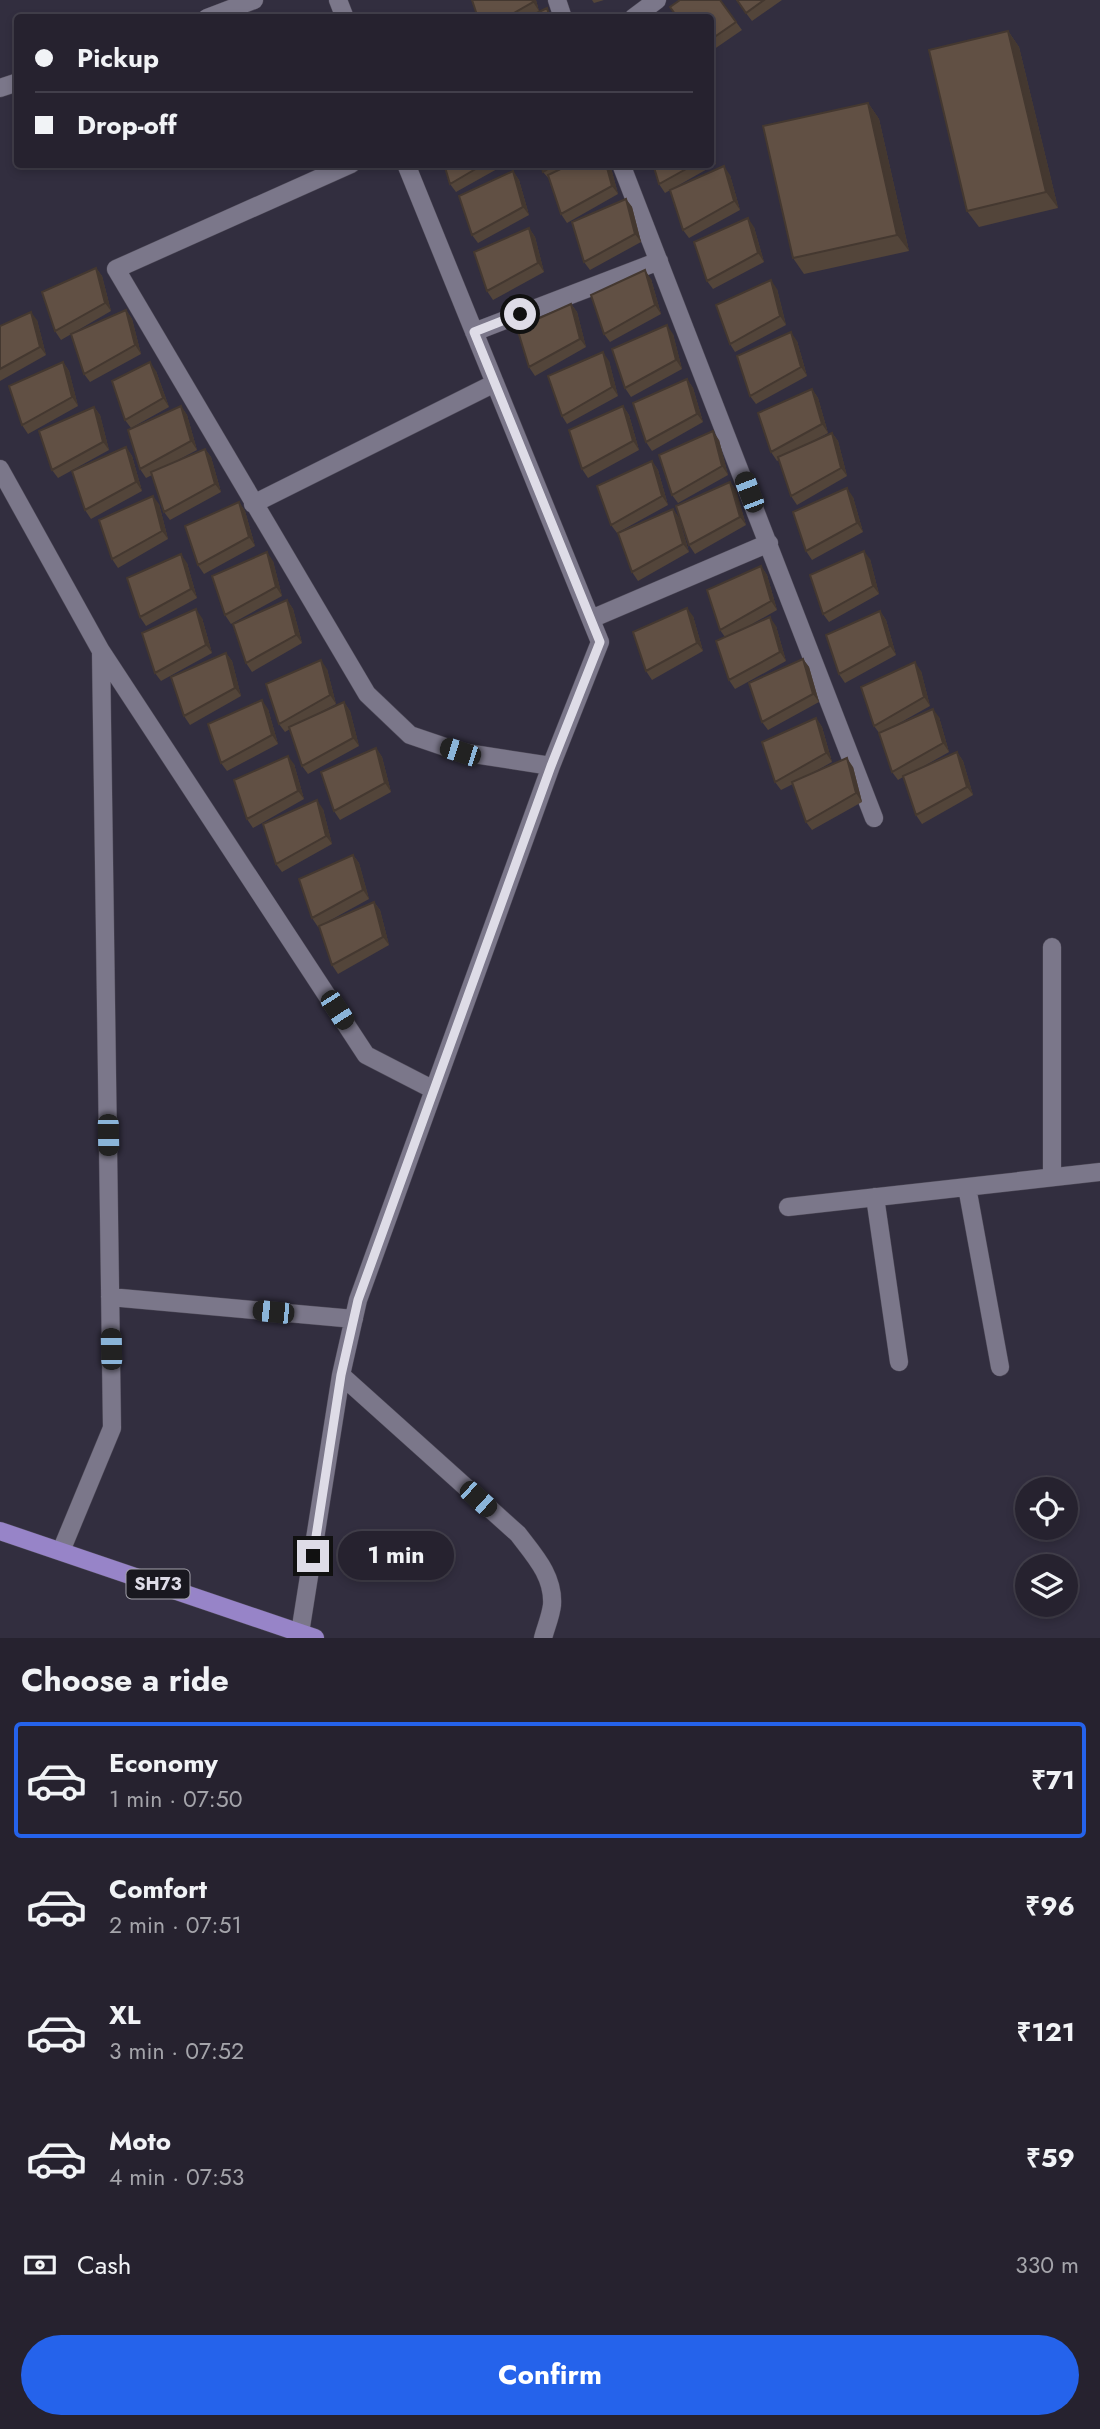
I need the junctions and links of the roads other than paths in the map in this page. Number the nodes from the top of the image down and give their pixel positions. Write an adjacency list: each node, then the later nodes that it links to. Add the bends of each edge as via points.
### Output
1 (254, 0): 3 (street)
2 (657, 0): 4 (street)
3 (217, 14)
4 (638, 14)
5 (342, 168): 12 (street, via 116,269)
6 (408, 168): 9 (street)
7 (623, 168): 8 (street)
8 (659, 261): 9 (street); 13 (street)
9 (474, 332): 10 (street)
10 (495, 383): 12 (street); 14 (street)
11 (0, 469): 15 (street)
12 (253, 504): 16 (street, via 366,694 410,735 460,752)
13 (769, 543): 14 (street); 17 (street)
14 (591, 619): 16 (street, via 600,642)
15 (101, 651): 19 (street, via 366,1055); 25 (street)
16 (551, 766): 19 (street)
17 (874, 818)
18 (1052, 947): 21 (street)
19 (434, 1090): 26 (street)
20 (1100, 1172): 21 (street)
21 (1052, 1177): 22 (street)
22 (967, 1187): 23 (street); 28 (street)
23 (875, 1198): 24 (street); 27 (street)
24 (788, 1207)
25 (110, 1297): 26 (street); 31 (street, via 112,1428)
26 (354, 1319): 29 (street)
27 (899, 1362)
28 (1000, 1367)
29 (341, 1375): 32 (street); 33 (street, via 517,1534 537,1559 549,1579 552,1605)
30 (0, 1531): 31 (main road, SH73)
31 (61, 1551): 32 (main road, SH73)
32 (307, 1636)
33 (543, 1638)

